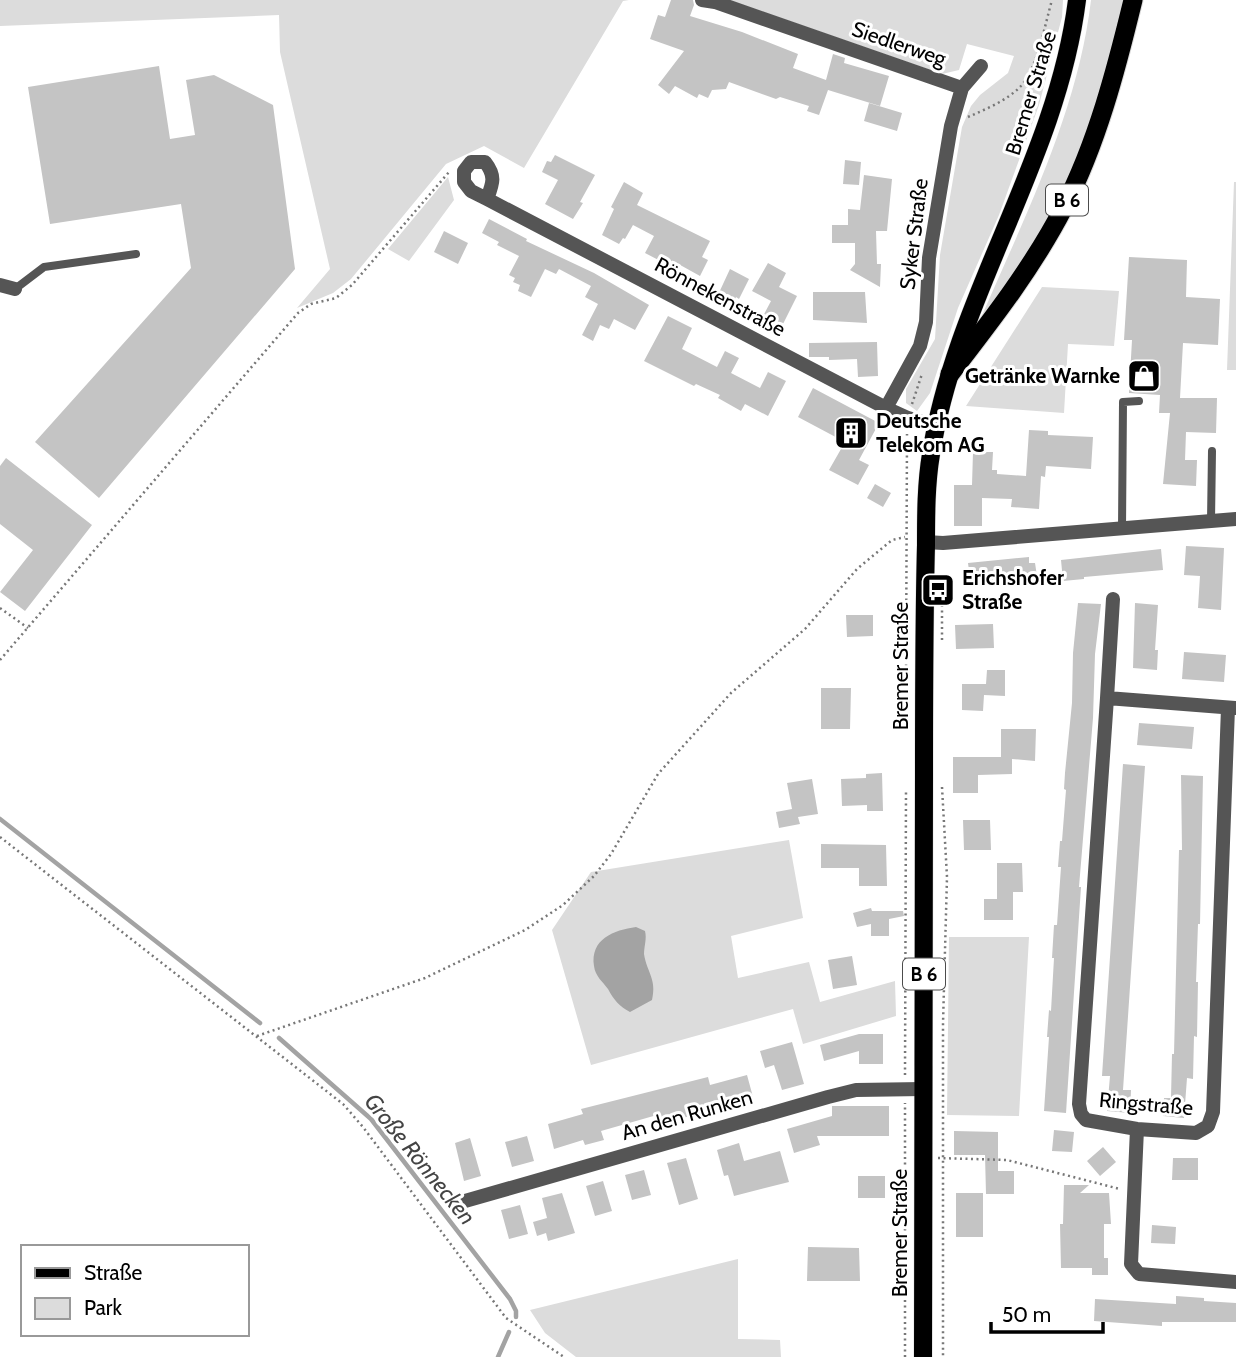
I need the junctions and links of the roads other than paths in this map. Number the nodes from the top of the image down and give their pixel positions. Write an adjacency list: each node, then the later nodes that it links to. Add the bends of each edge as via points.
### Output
1 (702, 0): 5 (street, Siedlerweg)
2 (1077, 0): 10 (main road, Bremer Straße / B 6, via 1056,101)
3 (1133, 0): 10 (highway, B 6, via 1086,159 1065,206 1029,265)
4 (981, 66): 5 (street, Syker Straße)
5 (962, 89): 12 (street, Syker Straße, via 951,125 929,258 926,322 920,346)
6 (487, 199): 6 (street, Rönnekenstraße, via 464,182 464,171 471,162 485,162 492,171); 12 (street, Rönnekenstraße)
7 (136, 254): 9 (lane, via 44,267)
8 (0, 285): 9 (street)
9 (15, 289)
10 (950, 374): 13 (main road, Bremer Straße / B 6)
11 (1139, 401): 17 (lane, via 1124,402)
12 (886, 408): 13 (street, Rönnekenstraße)
13 (937, 426): 18 (main road, Bremer Straße / B 6, via 930,457)
14 (1212, 451): 16 (lane)
15 (1236, 519): 16 (street)
16 (1211, 521): 17 (street)
17 (1122, 529): 18 (street, via 943,543)
18 (926, 538): 22 (main road, Bremer Straße / B 6)
19 (1113, 599): 20 (street, Ringstraße)
20 (1107, 698): 21 (street, Ringstraße); 23 (street, Ringstraße, via 1079,1104 1086,1120)
21 (1232, 708): 23 (street, Ringstraße, via 1213,1112 1208,1126 1196,1133)
22 (923, 1089): 24 (street, An den Runken, via 856,1090); 26 (main road, Bremer Straße / B 6)
23 (1137, 1129): 25 (street, via 1131,1264 1139,1273)
24 (465, 1201)
25 (1236, 1282)
26 (923, 1357)

